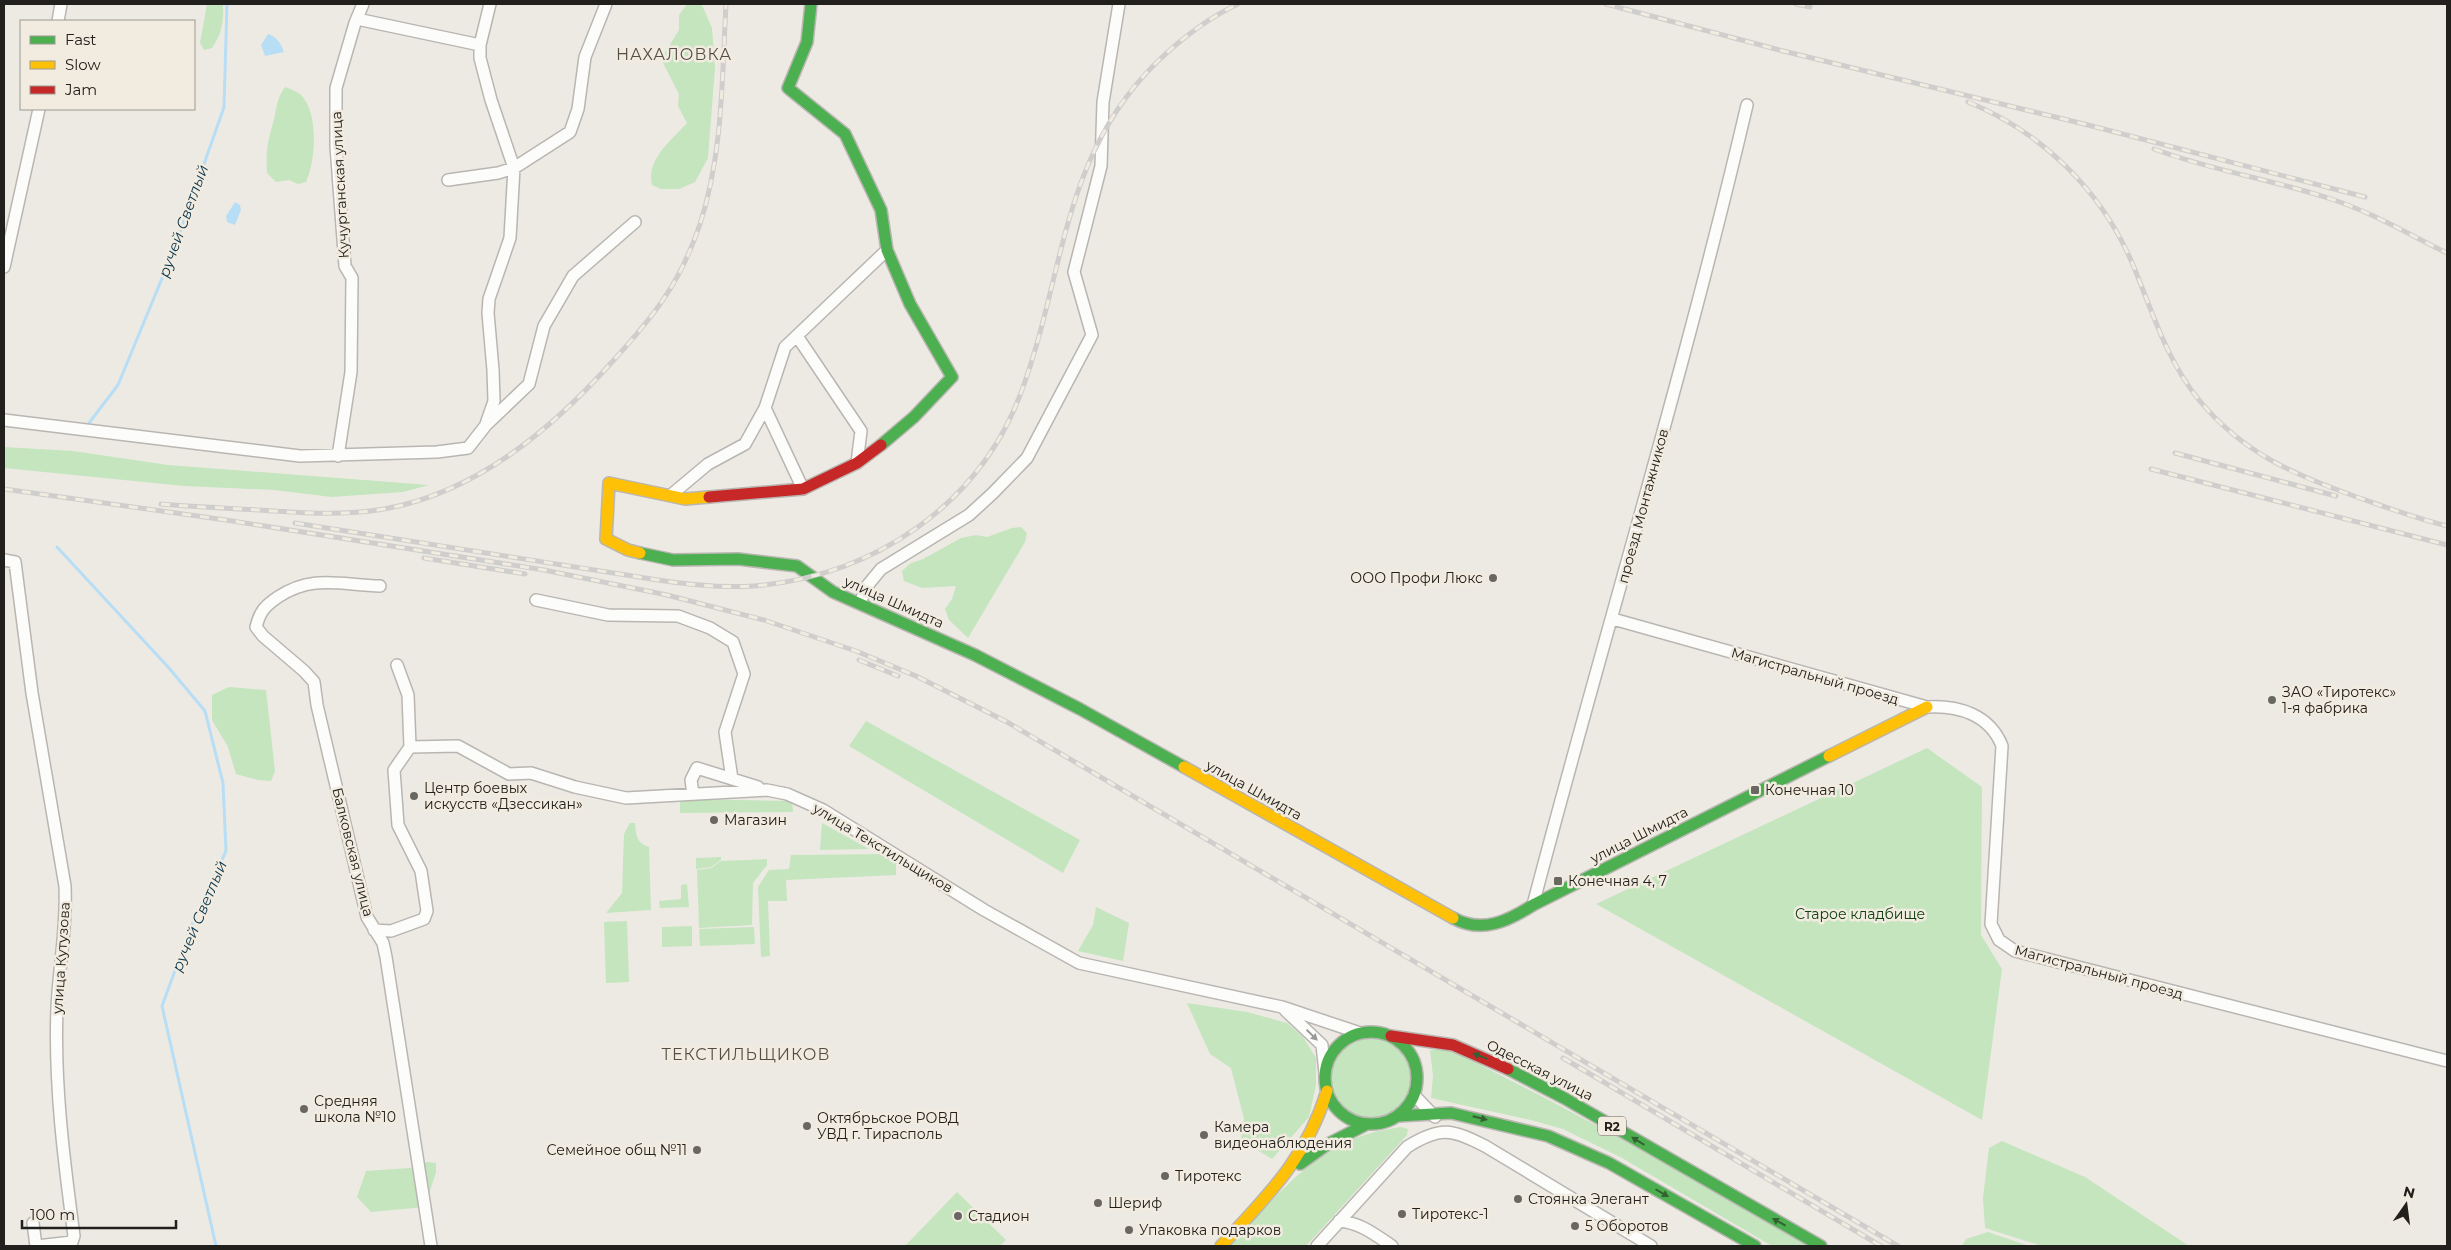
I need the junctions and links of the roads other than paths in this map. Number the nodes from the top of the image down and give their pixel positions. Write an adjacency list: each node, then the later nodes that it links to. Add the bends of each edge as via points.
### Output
1 (61, 4): 8 (street)
2 (364, 4): 7 (street, Кучурганская улица)
3 (490, 4): 9 (street)
4 (606, 4): 12 (street, via 585,57 578,109 570,132)
5 (811, 4): 15 (street, улица Шмидта, via 807,42 788,88 845,134 881,210)
6 (1119, 4): 28 (street, via 1103,102 1100,166 1074,272 1092,335 1027,458 968,515 881,569 867,586)
7 (357, 19): 9 (street); 21 (street, Кучурганская улица, via 336,88 336,146 345,266 352,278 351,372)
8 (58, 20)
9 (480, 45): 12 (street, via 480,58 491,100)
10 (1748, 104): 29 (street, проезд Монтажников)
11 (39, 110): 16 (street)
12 (514, 168): 13 (street); 20 (street, via 510,238 489,299 494,401)
13 (448, 180)
14 (635, 222): 20 (street, via 573,276 544,326 528,384)
15 (887, 250): 17 (street); 22 (street, улица Шмидта, via 910,304 952,377 914,417)
16 (4, 267)
17 (797, 336): 18 (street, via 784,347); 22 (street, via 861,431)
18 (765, 408): 23 (street); 24 (street, via 746,444 708,464)
19 (4, 420): 21 (street, via 300,456)
20 (486, 425): 21 (street, via 468,448)
21 (338, 456)
22 (857, 463): 23 (street, улица Шмидта)
23 (803, 489): 24 (street, улица Шмидта, via 685,499)
24 (671, 495): 28 (street, улица Шмидта, via 609,482 606,540 635,552 673,560 738,559 791,564 805,570 833,592)
25 (4, 560): 52 (street, улица Кутузова, via 15,562 32,693 65,886 57,1037 61,1134 74,1236 72,1242)
26 (380, 586): 37 (street, Балковская улица, via 328,582 303,584 265,606 259,612 256,627 314,682 367,916)
27 (536, 600): 33 (street, via 608,615 678,616 710,628 733,642 744,674 725,732)
28 (860, 603): 36 (street, улица Шмидта, via 975,654 1080,709 1460,922 1481,927 1497,926)
29 (1613, 619): 31 (street, Магистральный проезд); 36 (street, проезд Монтажников, via 1576,742)
30 (397, 665): 32 (street, via 408,694)
31 (1927, 707): 36 (street, улица Шмидта); 41 (street, Магистральный проезд, via 1948,707 1978,717 1992,728 2002,746 1991,912 1994,932 2006,946 2041,958)
32 (410, 747): 35 (street, улица Текстильщиков, via 458,746 509,774 530,773 626,798); 37 (street, via 394,770 398,825 421,871 427,911 424,919 417,922 391,931)
33 (732, 779): 34 (street); 35 (street, via 697,768 691,780)
34 (767, 790): 35 (street, улица Текстильщиков); 38 (street, улица Текстильщиков, via 787,794 823,810 992,915 1079,963)
35 (693, 794)
36 (1533, 906)
37 (374, 930): 53 (street, Балковская улица, via 383,943 386,958)
38 (1282, 1008): 39 (street, улица Текстильщиков); 42 (street, one-way to 42, via 1322,1045)
39 (1360, 1033): 40 (street, R2, via 1376,1032); 42 (street, R2, via 1336,1047)
40 (1391, 1036): 44 (street, via 1403,1044 1414,1061 1418,1081); 59 (street, Одесская улица / R2, one-way to 40, via 1564,1098 1485,1058 1453,1045)
41 (2447, 1061)
42 (1325, 1072): 43 (street, R2)
43 (1327, 1091): 47 (street, R2, via 1342,1113 1356,1122); 49 (street, R2, via 1315,1131)
44 (1414, 1095): 45 (street); 46 (street)
45 (1432, 1113): 46 (street, R2); 48 (street); 58 (street, R2, one-way to 58, via 1469,1116 1568,1143)
46 (1398, 1116): 47 (street, R2)
47 (1367, 1124): 49 (street, R2, via 1328,1144)
48 (1444, 1131): 50 (street, via 1422,1137 1407,1147); 57 (street, via 1485,1146)
49 (1288, 1173): 54 (street, R2)
50 (1339, 1221): 55 (street); 56 (street, via 1364,1227)
51 (33, 1223): 52 (street)
52 (36, 1246)
53 (431, 1246)
54 (1221, 1246)
55 (1317, 1246)
56 (1392, 1246)
57 (1652, 1246)
58 (1755, 1246)
59 (1821, 1246)

